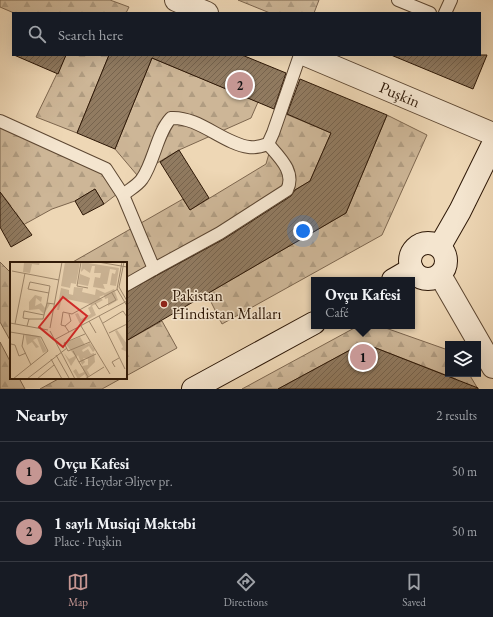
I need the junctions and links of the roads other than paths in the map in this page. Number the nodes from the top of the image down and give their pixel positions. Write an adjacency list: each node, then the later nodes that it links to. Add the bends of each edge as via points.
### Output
1 (176, 0): 4 (main road)
2 (398, 0): 5 (lane)
3 (451, 0): 6 (lane)
4 (205, 12)
5 (428, 12)
6 (445, 12)
7 (300, 56): 11 (lane)
8 (308, 56): 10 (main road, Puşkin)
9 (0, 121): 13 (lane, via 106,169)
10 (493, 134)
11 (268, 144): 13 (lane, via 249,147 203,126 178,117 170,118 165,124 142,180); 15 (lane, via 286,165 289,180 287,190)
12 (493, 144): 14 (main road)
13 (123, 195): 15 (lane)
14 (440, 246): 16 (main road, via 425,243 416,247 411,255); 17 (main road, via 447,260)
15 (154, 269): 19 (lane)
16 (412, 270): 17 (main road, via 422,278 429,279); 18 (main road)
17 (440, 275): 21 (main road)
18 (399, 277)
19 (127, 284)
20 (311, 325): 22 (main road)
21 (493, 367)
22 (193, 389)

